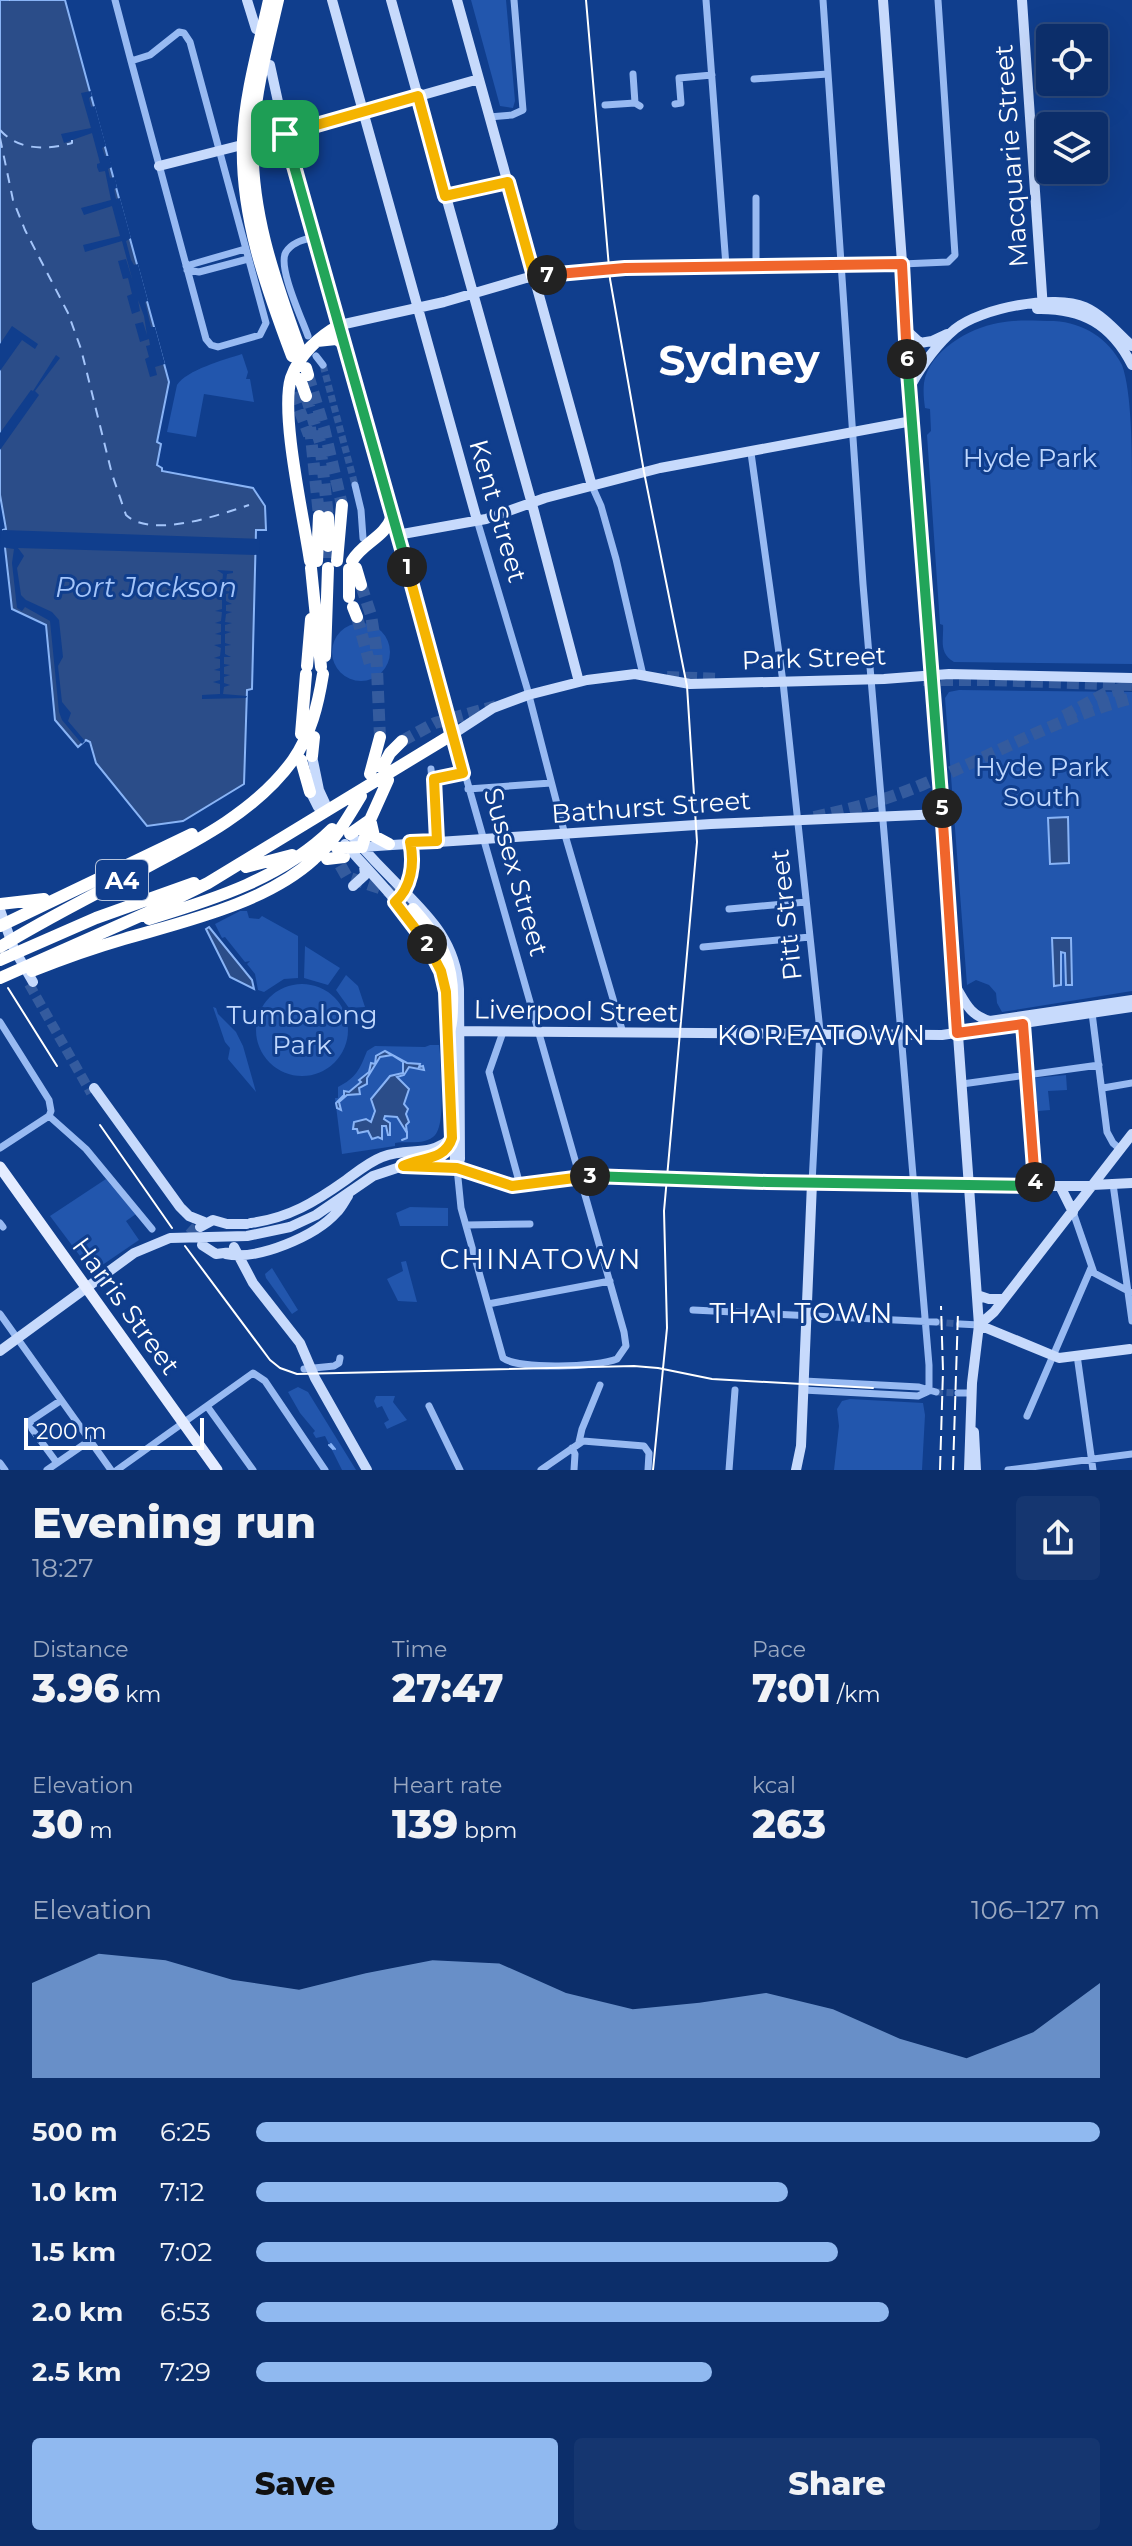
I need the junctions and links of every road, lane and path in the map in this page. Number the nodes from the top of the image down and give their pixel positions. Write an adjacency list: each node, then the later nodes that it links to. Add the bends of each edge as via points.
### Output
1 (115, 0): 15 (street)
2 (247, 0): 14 (main road)
3 (269, 0): 33 (highway, via 245,120)
4 (278, 0): 33 (highway, via 256,104)
5 (332, 0): 25 (main road, Kent Street)
6 (391, 0): 22 (main road)
7 (457, 0): 20 (main road)
8 (514, 0): 26 (street, via 521,112)
9 (706, 0): 19 (street)
10 (823, 0): 18 (street)
11 (883, 0): 40 (main road)
12 (938, 0): 40 (street, via 955,258)
13 (1022, 0): 46 (main road, Macquarie Street)
14 (256, 29)
15 (131, 61): 30 (street, via 184,33); 31 (street)
16 (270, 65): 27 (main road, Sussex Street)
17 (633, 74): 24 (street, via 638,104)
18 (828, 74): 21 (street); 39 (street)
19 (712, 75): 23 (street, via 679,78 681,103); 42 (street)
20 (479, 79): 22 (main road); 26 (main road)
21 (754, 79)
22 (418, 96): 25 (main road); 34 (main road)
23 (675, 104)
24 (605, 105)
25 (363, 112): 27 (main road); 47 (main road, Kent Street)
26 (489, 117): 32 (main road)
27 (285, 134): 28 (main road); 36 (main road, Sussex Street)
28 (257, 142)
29 (238, 146): 30 (main road)
30 (219, 150): 31 (main road); 37 (street)
31 (159, 166): 43 (street)
32 (508, 182): 34 (street); 44 (main road)
33 (250, 188): 53 (highway, via 262,269)
34 (445, 196): 45 (main road)
35 (756, 198): 41 (street)
36 (314, 237): 48 (main road, Sussex Street); 51 (street, via 296,243 284,259)
37 (245, 249): 38 (street); 43 (street)
38 (248, 259): 43 (street, via 199,272); 43 (street, via 265,330 218,347 206,339)
39 (840, 264): 40 (main road); 41 (main road); 61 (street)
40 (902, 264): 49 (main road)
41 (756, 265): 42 (main road)
42 (726, 266): 44 (main road)
43 (187, 268)
44 (534, 276): 45 (main road); 64 (main road)
45 (472, 294): 47 (main road); 65 (main road)
46 (1043, 306): 50 (main road, via 1013,307); 55 (main road, via 1084,315)
47 (418, 309): 48 (main road); 68 (main road, Kent Street)
48 (340, 325): 51 (highway); 52 (main road, Sussex Street)
49 (905, 328): 50 (main road, via 923,343); 58 (main road)
50 (955, 329): 58 (main road, via 924,362)
51 (312, 338): 52 (highway); 73 (highway, via 292,376 290,427)
52 (344, 344): 67 (main road, Sussex Street)
53 (295, 351)
54 (316, 356): 56 (street)
55 (1131, 356)
56 (323, 365)
57 (305, 374): 59 (highway)
58 (909, 389): 60 (main road)
59 (306, 396)
60 (912, 421): 61 (main road); 79 (main road)
61 (854, 430): 62 (main road); 80 (street)
62 (751, 453): 64 (main road); 83 (street, Pitt Street)
63 (355, 485): 71 (street)
64 (592, 486): 65 (main road); 78 (street, via 616,559)
65 (532, 504): 68 (main road); 82 (main road)
66 (342, 505): 73 (highway, A4)
67 (392, 516): 69 (main road, via 398,525); 70 (main road, Sussex Street); 71 (highway, via 386,529)
68 (477, 520): 69 (main road); 84 (street, Kent Street)
69 (419, 529): 70 (main road)
70 (397, 535): 71 (highway); 85 (street, Sussex Street)
71 (368, 539): 73 (highway, via 360,550)
72 (328, 546): 73 (highway, via 324,517)
73 (335, 563): 74 (highway, A4); 75 (highway); 76 (highway); 97 (highway, A4, via 328,641 312,724 295,757)
74 (361, 585)
75 (331, 606)
76 (353, 607)
77 (312, 608): 88 (highway)
78 (643, 675): 82 (main road, Park Street); 83 (main road, Park Street, via 688,684)
79 (933, 675): 80 (main road, Park Street); 81 (main road, Park Street); 98 (main road)
80 (872, 678): 83 (main road, Park Street); 99 (street)
81 (1132, 678)
82 (579, 682): 84 (main road, Park Street)
83 (783, 682): 101 (street, Pitt Street)
84 (528, 695): 85 (main road, Park Street, via 493,708); 93 (street, Kent Street)
85 (453, 734): 90 (street, Sussex Street); 126 (highway, via 208,883)
86 (380, 737): 91 (highway)
87 (404, 743): 91 (highway)
88 (307, 758): 95 (highway); 95 (main road, via 321,805)
89 (431, 769): 92 (street)
90 (463, 773): 92 (street); 94 (street, Sussex Street)
91 (380, 774): 100 (highway)
92 (434, 779): 104 (street)
93 (551, 783): 94 (street); 102 (street, Kent Street)
94 (468, 789): 103 (street, Sussex Street)
95 (310, 792)
96 (359, 801): 110 (highway, A4); 110 (highway, via 343,837); 128 (highway, via 310,848 249,884 103,933)
97 (241, 809): 112 (highway); 123 (highway, A4, via 188,845)
98 (942, 814): 99 (main road, Bathurst Street); 127 (main road)
99 (884, 816): 101 (main road, Bathurst Street); 140 (street)
100 (370, 820): 107 (highway, via 374,836); 108 (highway); 109 (highway)
101 (798, 820): 102 (main road, Bathurst Street); 116 (street, Pitt Street)
102 (565, 835): 103 (main road, Bathurst Street); 138 (street, Kent Street)
103 (483, 839): 104 (main road, Bathurst Street); 136 (street, Sussex Street)
104 (437, 841): 106 (main road, Bathurst Street)
105 (308, 842): 125 (highway, via 278,861 231,871 96,918)
106 (410, 842): 107 (main road, Bathurst Street); 114 (main road)
107 (389, 844): 109 (main road, Bathurst Street)
108 (344, 845): 109 (highway); 110 (highway); 111 (main road)
109 (362, 847): 114 (main road)
110 (321, 859): 128 (highway, A4, via 235,903)
111 (364, 866): 113 (main road, via 365,875); 115 (main road)
112 (92, 883): 117 (highway, via 41,900); 121 (highway)
113 (353, 886)
114 (405, 893): 115 (main road); 134 (main road, via 431,917 452,950 458,973)
115 (395, 902): 134 (main road, via 434,955)
116 (806, 902): 119 (street); 122 (street, Pitt Street)
117 (0, 904)
118 (413, 909): 134 (highway, via 435,937 451,972)
119 (729, 909)
120 (0, 910): 121 (main road, via 31,983)
121 (0, 929)
122 (810, 937): 124 (street); 139 (street, Pitt Street)
123 (0, 947)
124 (703, 947)
125 (0, 960)
126 (0, 978)
127 (953, 982): 129 (main road, via 969,1009 990,1021); 137 (main road)
128 (0, 985)
129 (1132, 1000)
130 (1132, 1007): 131 (main road, Liverpool Street)
131 (1092, 1013): 133 (main road, Liverpool Street); 141 (street)
132 (0, 1022): 147 (street, via 49,1100)
133 (1023, 1024): 137 (main road, Liverpool Street); 142 (street)
134 (453, 1031): 135 (main road, Liverpool Street); 149 (main road)
135 (503, 1032): 136 (main road, Liverpool Street); 161 (street, via 489,1072)
136 (539, 1033): 138 (main road, Liverpool Street); 155 (street, Sussex Street)
137 (957, 1033): 140 (main road, Liverpool Street); 144 (main road)
138 (623, 1034): 139 (main road, Liverpool Street)
139 (820, 1035): 140 (main road, Liverpool Street); 157 (street, Pitt Street)
140 (900, 1036): 162 (street)
141 (1099, 1065): 142 (street); 145 (street)
142 (1028, 1075): 144 (street); 164 (street)
143 (1132, 1083): 145 (street)
144 (962, 1084): 163 (main road)
145 (1103, 1088): 151 (street, via 1107,1132)
146 (92, 1090): 152 (main road, via 198,1225 281,1218 375,1160 391,1154)
147 (49, 1116): 150 (street); 170 (street, via 86,1149)
148 (1132, 1134): 151 (main road)
149 (456, 1139): 152 (main road); 154 (main road); 156 (main road)
150 (0, 1148)
151 (1121, 1150): 159 (main road)
152 (410, 1161): 154 (main road); 166 (main road)
153 (0, 1167): 177 (main road, Harris Street)
154 (457, 1168): 156 (main road); 169 (street)
155 (580, 1175): 157 (main road); 161 (main road); 175 (street, Sussex Street)
156 (480, 1176): 161 (main road)
157 (812, 1183): 162 (main road); 184 (main road, Pitt Street)
158 (1132, 1183): 160 (main road)
159 (1094, 1184): 160 (main road); 165 (main road); 167 (main road)
160 (1113, 1184): 178 (street)
161 (520, 1185)
162 (912, 1185): 163 (main road); 186 (street)
163 (969, 1186): 164 (main road); 179 (main road)
164 (1035, 1186): 165 (main road)
165 (1060, 1186): 167 (main road)
166 (351, 1191): 172 (main road, via 337,1213 312,1231); 177 (main road, via 316,1215 275,1232 165,1239 141,1249)
167 (1073, 1212): 174 (street); 180 (main road)
168 (530, 1224): 169 (street)
169 (466, 1225): 181 (street)
170 (152, 1229)
171 (202, 1245): 173 (main road, via 211,1252)
172 (264, 1251): 173 (main road); 176 (main road, via 249,1262)
173 (230, 1252): 176 (main road); 176 (main road)
174 (1091, 1268): 178 (street); 193 (street)
175 (610, 1281): 181 (street); 181 (street, Sussex Street, via 626,1343 611,1362 515,1364 503,1358)
176 (253, 1283): 196 (main road, via 300,1343)
177 (87, 1289): 190 (main road); 206 (main road, Harris Street)
178 (1131, 1293): 185 (street)
179 (977, 1295): 180 (main road); 189 (main road)
180 (1004, 1299): 189 (main road)
181 (488, 1304)
182 (693, 1310): 184 (street)
183 (0, 1314): 190 (street)
184 (806, 1316): 186 (street); 198 (main road, Pitt Street)
185 (1132, 1321)
186 (925, 1322): 187 (street); 198 (street, via 932,1392 918,1396)
187 (936, 1322)
188 (960, 1324): 189 (street)
189 (979, 1325): 193 (main road); 201 (main road)
190 (17, 1339): 192 (main road); 202 (street)
191 (1131, 1349): 194 (main road)
192 (0, 1351)
193 (1052, 1355): 194 (main road); 205 (street)
194 (1077, 1355): 211 (street)
195 (340, 1358): 196 (street, via 337,1365)
196 (307, 1368): 220 (main road)
197 (600, 1385): 209 (street)
198 (803, 1385): 226 (main road, Pitt Street)
199 (735, 1390): 225 (street)
200 (958, 1393): 201 (street)
201 (972, 1393): 207 (main road)
202 (60, 1401): 208 (street); 213 (street, via 30,1421)
203 (207, 1406): 206 (street); 218 (street); 219 (street, via 253,1373 265,1381)
204 (429, 1406): 221 (street)
205 (1027, 1416)
206 (183, 1423): 216 (street); 217 (main road, Harris Street)
207 (972, 1426): 227 (main road); 228 (main road)
208 (89, 1441): 213 (street); 216 (street)
209 (575, 1445): 222 (street); 223 (street); 224 (street, via 583,1441 646,1448)
210 (1132, 1454): 211 (street)
211 (1092, 1460): 229 (street); 230 (street)
212 (0, 1463): 214 (street)
213 (57, 1463): 215 (street)
214 (5, 1470)
215 (47, 1470)
216 (114, 1470)
217 (217, 1470)
218 (253, 1470)
219 (325, 1470)
220 (364, 1470)
221 (460, 1470)
222 (541, 1470)
223 (574, 1470)
224 (648, 1470)
225 (729, 1470)
226 (796, 1470)
227 (969, 1470)
228 (976, 1470)
229 (1008, 1470)
230 (1093, 1470)

